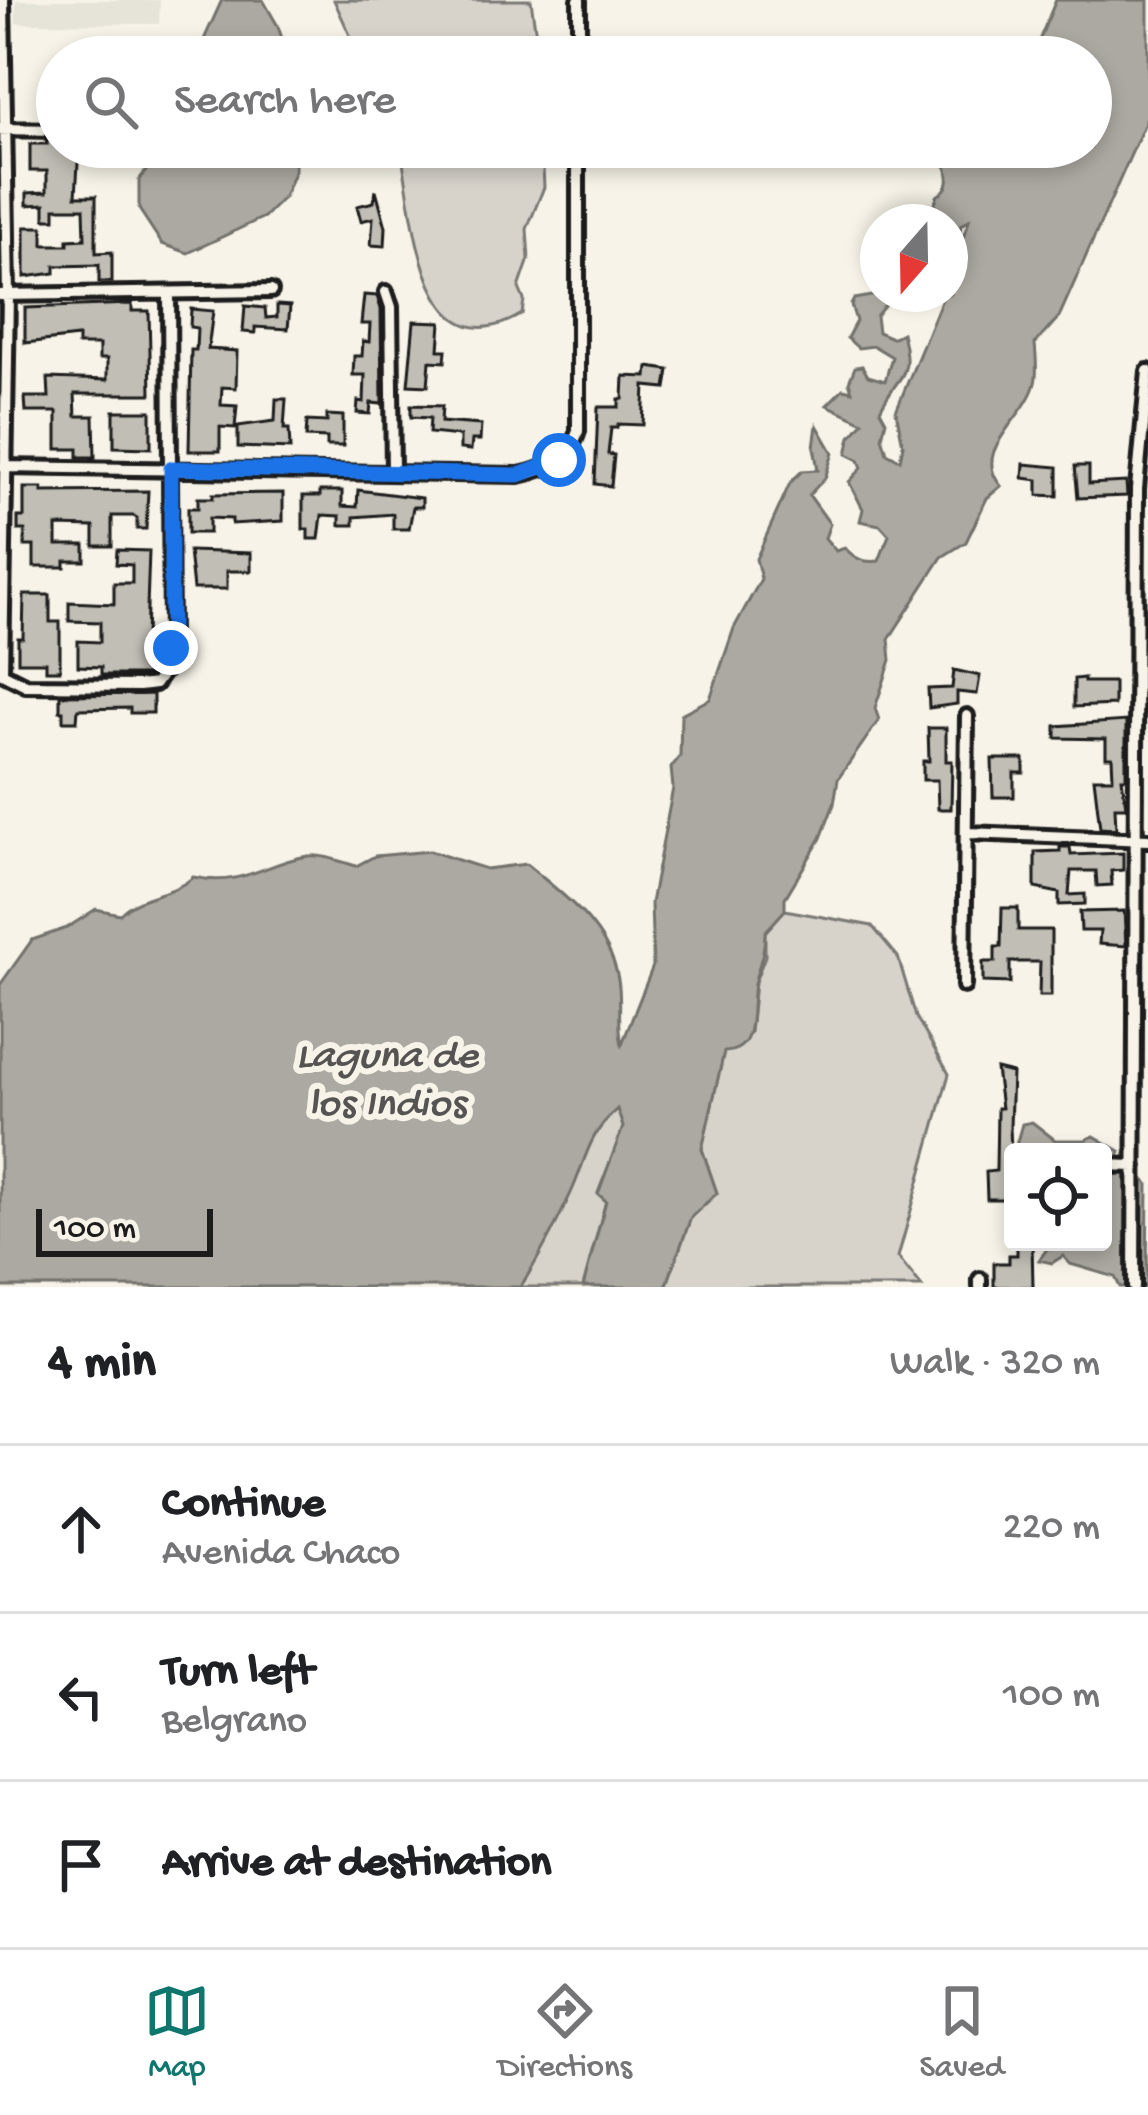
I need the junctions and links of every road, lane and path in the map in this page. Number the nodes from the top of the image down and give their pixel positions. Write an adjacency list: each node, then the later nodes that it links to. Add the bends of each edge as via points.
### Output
1 (3, 0): 4 (street)
2 (579, 0): 3 (street)
3 (579, 36)
4 (2, 129): 5 (street); 10 (street)
5 (36, 130)
6 (578, 168): 14 (street, via 573,449 519,475)
7 (271, 291): 9 (street)
8 (386, 292): 14 (street)
9 (169, 293): 10 (street); 13 (street)
10 (4, 295): 12 (street)
11 (1148, 371): 15 (street)
12 (3, 467): 13 (street); 17 (street)
13 (171, 468): 14 (street); 17 (street, via 171,648 155,684 26,686)
14 (393, 472)
15 (1143, 489): 16 (street)
16 (1144, 654): 20 (street)
17 (2, 673)
18 (967, 716): 19 (street)
19 (968, 833): 20 (street); 21 (street)
20 (1143, 840): 22 (street)
21 (964, 986)
22 (1134, 1012): 23 (street); 25 (street)
23 (1148, 1012)
24 (1112, 1165): 25 (street)
25 (1135, 1166): 26 (street)
26 (1134, 1287)

